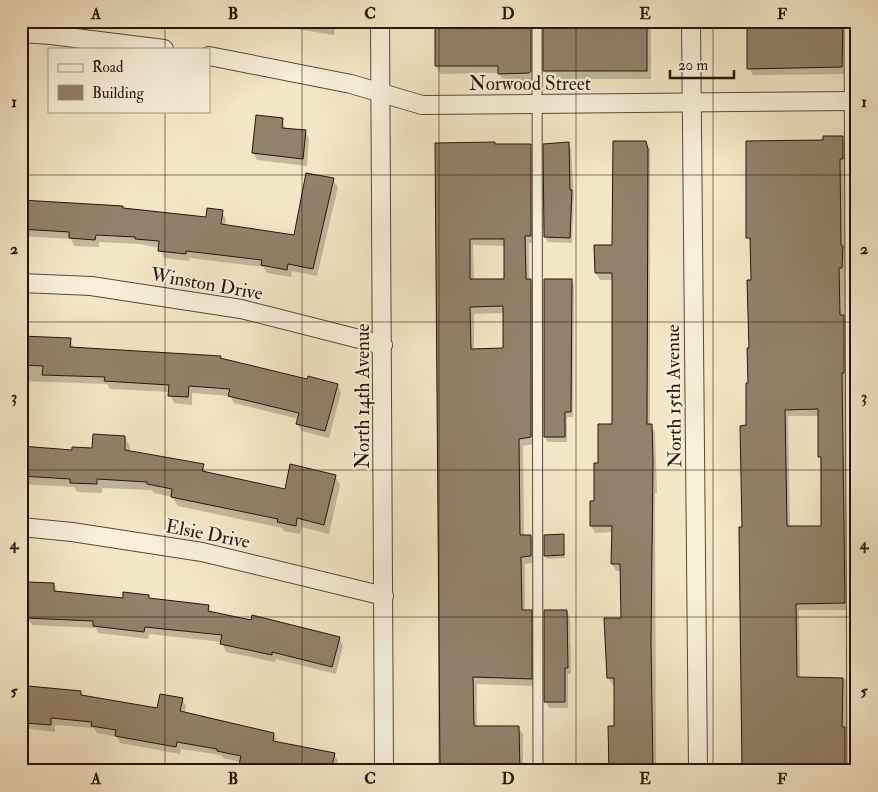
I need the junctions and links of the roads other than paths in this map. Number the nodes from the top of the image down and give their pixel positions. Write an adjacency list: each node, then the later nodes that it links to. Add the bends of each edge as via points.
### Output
1 (380, 21): 8 (street, North 14th Avenue)
2 (536, 21): 11 (lane)
3 (691, 21): 10 (street, North 15th Avenue)
4 (849, 21): 9 (lane)
5 (21, 33): 6 (street)
6 (155, 48)
7 (210, 56): 8 (street, Norwood Street, via 350,84)
8 (381, 94): 11 (street, Norwood Street, via 422,105); 13 (street, North 14th Avenue)
9 (853, 101): 10 (street, Norwood Street); 19 (lane)
10 (691, 102): 11 (street, Norwood Street); 18 (street, North 15th Avenue)
11 (537, 104): 17 (lane)
12 (21, 283): 13 (street, Winston Drive, via 91,286 241,309)
13 (382, 345): 15 (street, North 14th Avenue)
14 (21, 527): 15 (street, Elsie Drive, via 202,552)
15 (384, 596): 16 (street, North 14th Avenue)
16 (384, 771)
17 (538, 771)
18 (698, 771)
19 (852, 771)

